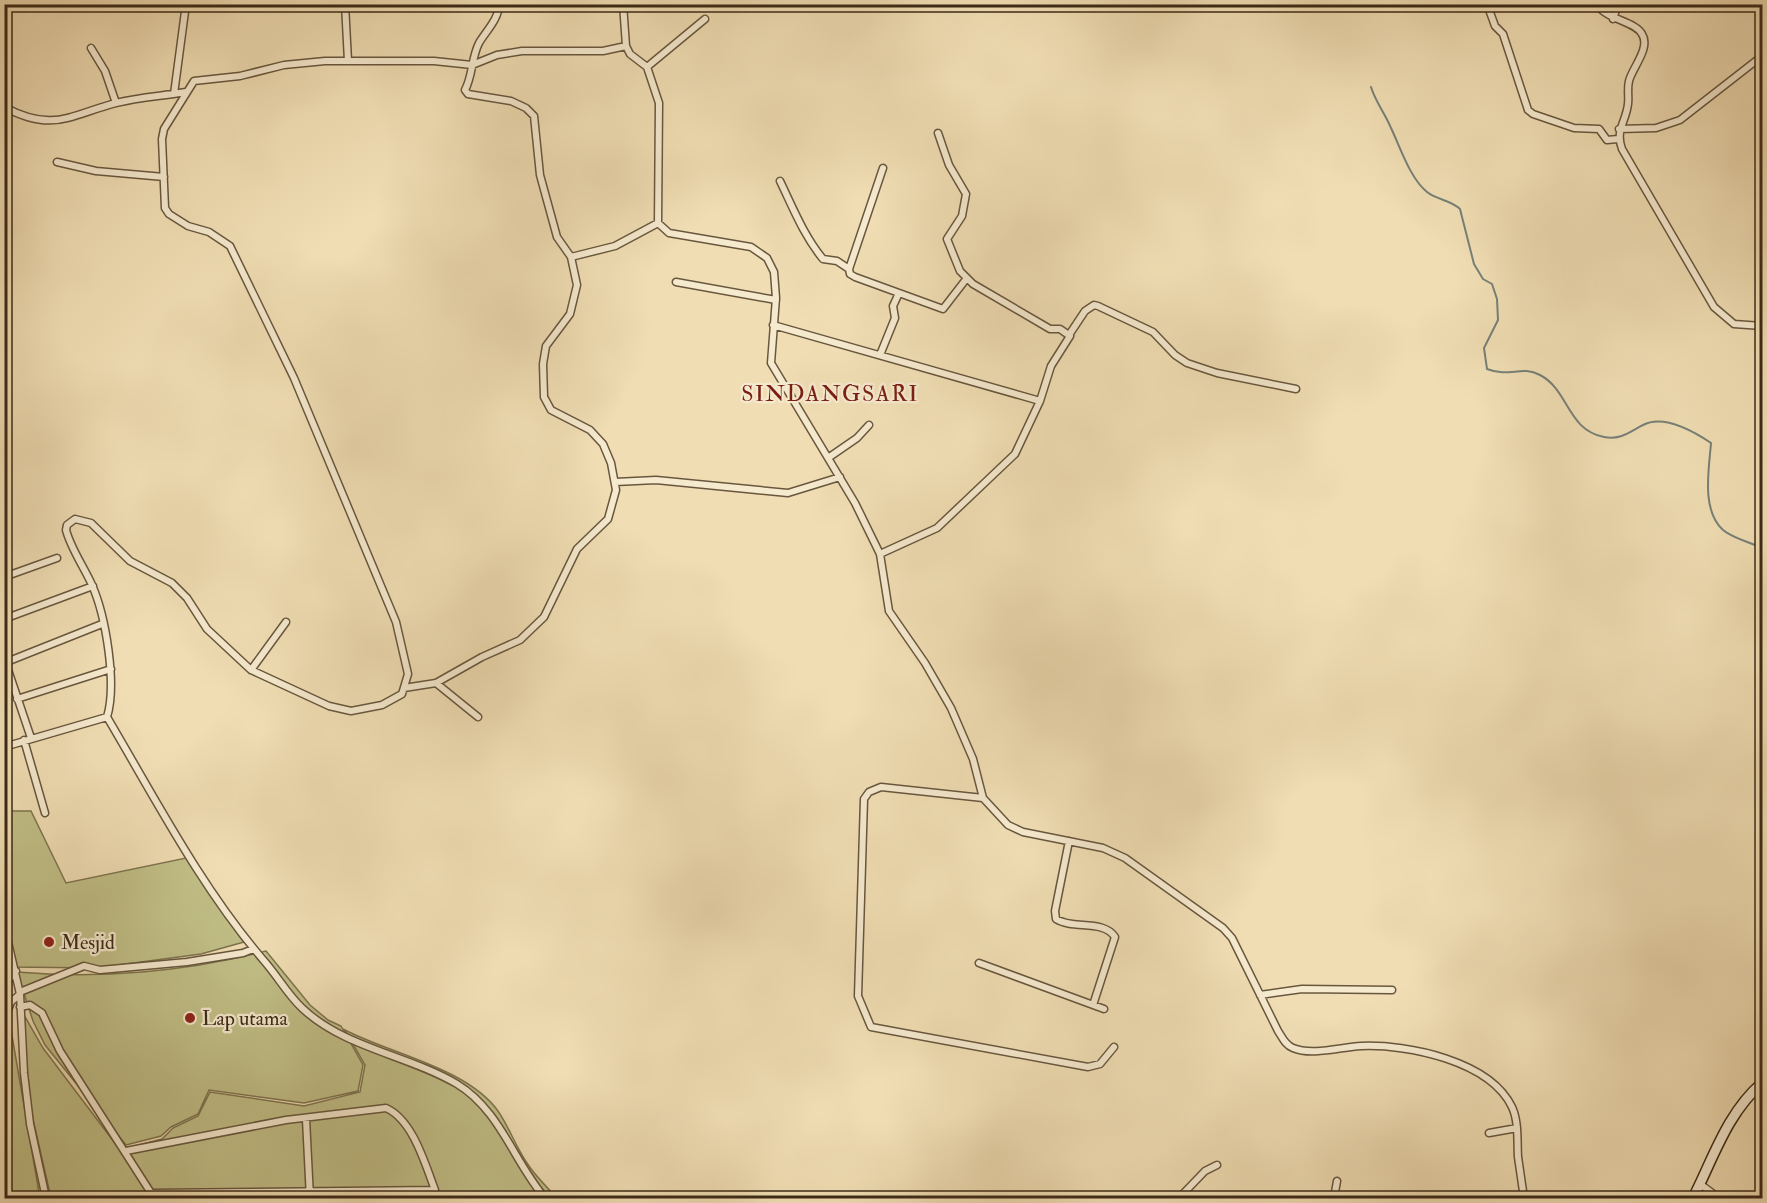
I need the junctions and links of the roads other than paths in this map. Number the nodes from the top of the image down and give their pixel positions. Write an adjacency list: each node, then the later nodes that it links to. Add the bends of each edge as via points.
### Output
1 (186, 4): 17 (street)
2 (345, 4): 13 (street)
3 (499, 4): 14 (street, via 499,11 478,44)
4 (622, 4): 10 (street)
5 (1487, 4): 22 (street, via 1495,26 1503,34 1528,110 1541,119 1574,129 1599,129 1607,140)
6 (1596, 4): 9 (street)
7 (1618, 4): 9 (street)
8 (705, 19): 15 (street)
9 (1613, 19): 20 (street, via 1637,28 1644,39 1629,80 1628,106)
10 (626, 46): 14 (street, via 603,51 522,51 496,55); 15 (street)
11 (91, 48): 18 (street, via 105,71)
12 (1757, 60): 20 (street, via 1680,120 1656,128)
13 (348, 61): 14 (street); 16 (street, via 284,65 240,76 194,81)
14 (472, 65): 28 (street, via 465,90 468,94 511,101 534,116 540,175 557,237)
15 (647, 67): 27 (street, via 659,103)
16 (186, 92): 17 (street); 25 (street, via 164,129)
17 (174, 94): 18 (street)
18 (116, 103): 19 (street, via 62,121 32,119)
19 (4, 107)
20 (1619, 129): 22 (street)
21 (938, 133): 30 (street, via 949,165 966,194 962,216 948,239 960,271)
22 (1618, 139): 35 (street, via 1713,307 1734,324)
23 (57, 162): 25 (street, via 96,171)
24 (883, 168): 29 (street)
25 (164, 177): 55 (street, via 165,208 169,214 230,246 294,378 396,622 408,674)
26 (780, 181): 29 (street, via 818,254)
27 (658, 223): 28 (street, via 615,246); 33 (street, via 669,233 758,250 774,272)
28 (571, 257): 43 (street, via 576,296 570,314 546,346 544,397 551,410 590,430 603,444)
29 (849, 269): 32 (street, via 855,277)
30 (967, 278): 32 (street, via 943,309); 36 (street, via 1050,328)
31 (676, 282): 33 (street)
32 (899, 293): 37 (street)
33 (776, 300): 34 (street)
34 (773, 325): 37 (street); 41 (street, via 771,363)
35 (1762, 326)
36 (1069, 335): 38 (street, via 1085,311 1098,306 1153,332 1187,363); 39 (street, via 1051,366)
37 (880, 355): 39 (street)
38 (1296, 389)
39 (1040, 401): 44 (street, via 1015,454 937,528)
40 (869, 425): 41 (street)
41 (828, 458): 42 (street)
42 (840, 477): 43 (street, via 788,493 656,480); 44 (street)
43 (615, 482): 54 (street, via 611,513 577,549 544,616 520,640)
44 (880, 554): 62 (street, via 889,610 951,708 973,759)
45 (57, 558): 46 (street)
46 (4, 577)
47 (93, 586): 48 (street); 50 (street); 53 (street, via 67,534 67,525 75,519 91,522 130,561 172,583 207,629)
48 (4, 619)
49 (286, 622): 53 (street)
50 (102, 624): 51 (street); 52 (street)
51 (5, 661): 56 (street)
52 (111, 669): 56 (street); 57 (street)
53 (250, 670): 55 (street, via 329,706 351,711 392,702)
54 (436, 683): 55 (street); 58 (street)
55 (404, 688)
56 (17, 699): 59 (street)
57 (107, 717): 59 (street); 66 (street, via 187,853)
58 (478, 717)
59 (31, 738): 60 (street)
60 (24, 740): 61 (street); 63 (street)
61 (4, 747)
62 (983, 798): 64 (street, via 1008,825); 77 (street, via 881,787 868,792 864,799 858,996 871,1027 1088,1067 1100,1064)
63 (45, 813)
64 (1069, 841): 72 (street, via 1103,848 1125,858 1223,928 1232,938); 73 (street, via 1056,919 1104,928 1115,937)
65 (4, 925): 68 (street)
66 (253, 949): 71 (street, via 187,962 100,970 84,966); 90 (street, via 301,1008 315,1019 447,1079 471,1094 495,1120)
67 (979, 963): 73 (street)
68 (16, 971): 69 (street); 71 (street)
69 (4, 986)
70 (1392, 990): 72 (street, via 1302,989)
71 (20, 993): 74 (street); 76 (street, via 11,1002)
72 (1260, 995): 80 (street, via 1282,1037 1293,1048 1386,1047 1448,1058 1500,1091 1513,1108)
73 (1093, 1005): 75 (street)
74 (20, 1007): 82 (street, via 30,1005 42,1013 60,1051); 88 (street, via 30,1124)
75 (1104, 1009)
76 (4, 1020)
77 (1114, 1047)
78 (1762, 1083): 85 (street, via 1734,1116)
79 (306, 1119): 82 (street); 86 (street); 86 (street, via 386,1108 392,1111 408,1130 435,1190)
80 (1517, 1128): 81 (street); 93 (street)
81 (1489, 1133)
82 (126, 1151): 86 (street, via 151,1193)
83 (1218, 1165): 91 (street, via 1205,1172)
84 (1337, 1180): 92 (street)
85 (1700, 1184): 94 (street); 95 (street)
86 (309, 1190): 89 (street)
87 (1762, 1191): 96 (street)
88 (46, 1198)
89 (310, 1198)
90 (545, 1198)
91 (1179, 1198)
92 (1334, 1198)
93 (1524, 1198)
94 (1693, 1198)
95 (1719, 1198)
96 (1758, 1198)

